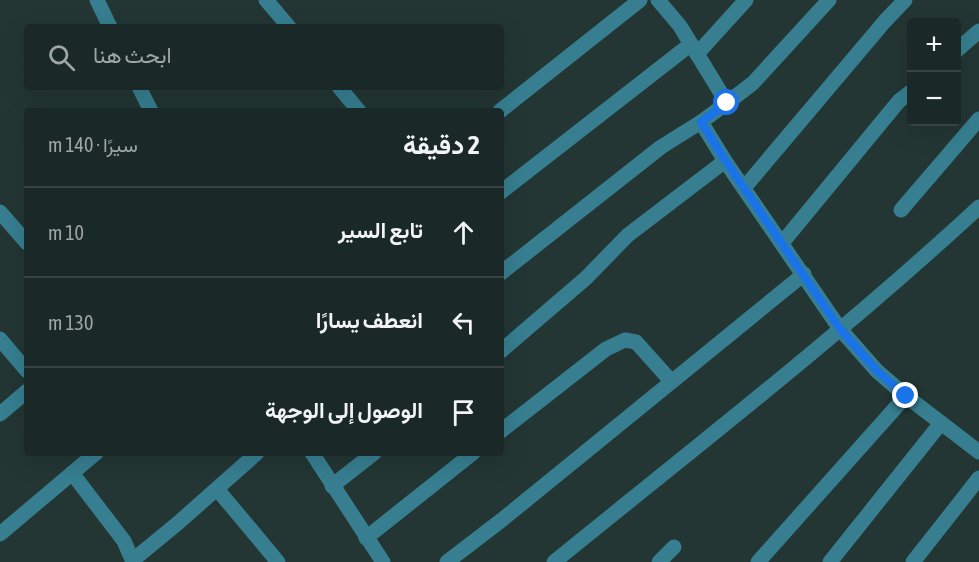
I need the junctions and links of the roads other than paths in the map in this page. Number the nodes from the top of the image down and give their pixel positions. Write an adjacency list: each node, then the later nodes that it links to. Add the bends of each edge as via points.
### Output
1 (97, 0): 8 (street)
2 (266, 0): 9 (street)
3 (640, 0): 19 (street)
4 (658, 0): 12 (street)
5 (746, 0): 12 (street)
6 (829, 0): 16 (street, via 753,83)
7 (905, 0): 23 (street)
8 (109, 24)
9 (286, 24)
10 (979, 31): 11 (street)
11 (961, 47)
12 (694, 49): 16 (street); 24 (street)
13 (141, 90): 17 (street)
14 (342, 90): 18 (street)
15 (907, 95): 29 (street)
16 (727, 103): 21 (street)
17 (150, 108)
18 (356, 108)
19 (504, 108)
20 (979, 119): 26 (street)
21 (701, 122): 22 (street); 30 (street, via 661,147)
22 (725, 160): 23 (street); 34 (street, via 628,235 586,278)
23 (744, 188): 29 (street)
24 (504, 190)
25 (979, 207): 32 (street)
26 (901, 210)
27 (0, 212): 28 (street)
28 (24, 240)
29 (782, 243): 31 (street)
30 (504, 271)
31 (804, 274): 32 (street); 36 (street)
32 (840, 329): 38 (street, via 877,371); 59 (street)
33 (0, 339): 35 (street)
34 (504, 348)
35 (24, 367)
36 (670, 381): 41 (street, via 636,342 625,340 606,349); 58 (street)
37 (24, 394): 39 (street)
38 (906, 396): 40 (street); 61 (street)
39 (0, 414)
40 (941, 423): 42 (street); 62 (street)
41 (504, 429)
42 (979, 452)
43 (92, 456): 48 (street)
44 (254, 456): 51 (street)
45 (314, 456): 50 (street)
46 (370, 456): 50 (street)
47 (469, 456): 53 (street)
48 (72, 473): 52 (street); 55 (street, via 124,541)
49 (979, 478): 63 (street)
50 (332, 486): 53 (street)
51 (217, 489): 55 (street); 56 (street)
52 (0, 534)
53 (366, 538): 57 (street)
54 (674, 547): 60 (street)
55 (133, 561)
56 (278, 562)
57 (383, 562)
58 (447, 562)
59 (554, 562)
60 (659, 562)
61 (758, 562)
62 (830, 562)
63 (913, 562)

